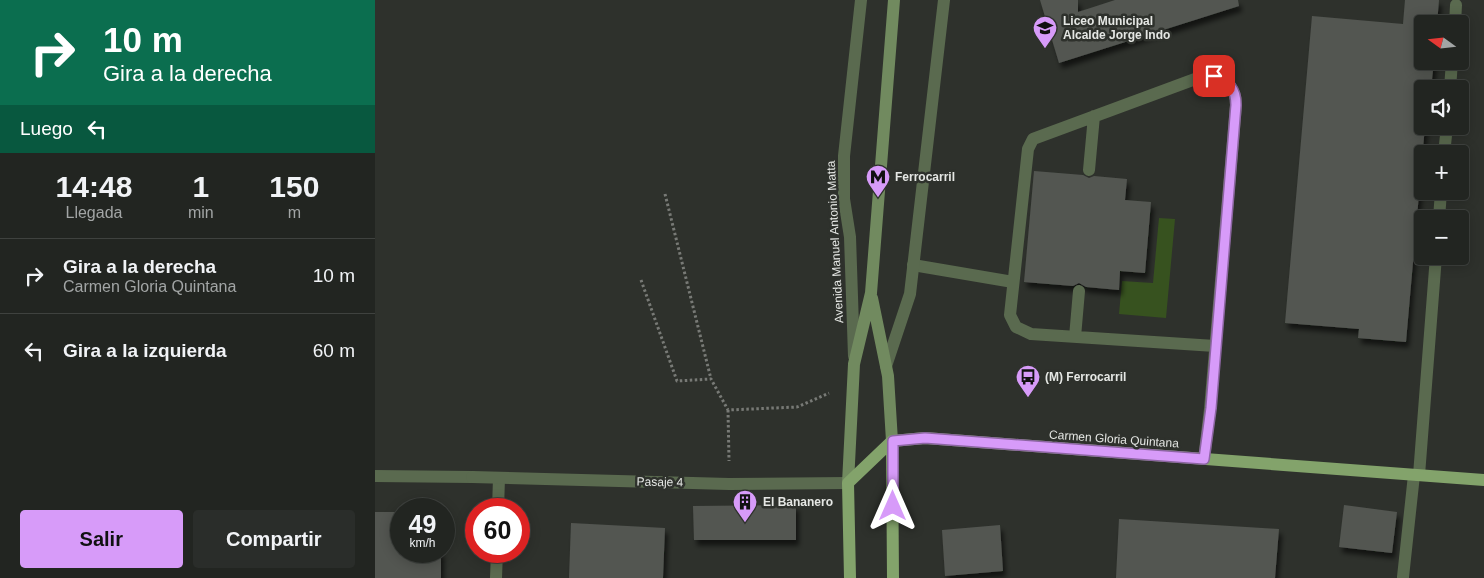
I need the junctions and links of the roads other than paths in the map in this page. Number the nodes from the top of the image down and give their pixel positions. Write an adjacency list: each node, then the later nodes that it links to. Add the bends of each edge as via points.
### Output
1 (861, 0): 15 (street, Avenida Manuel Antonio Matta, via 844,156)
2 (944, 0): 8 (street, Avenida Manuel Antonio Matta)
3 (893, 4): 12 (main road, Avenida Manuel Antonio Matta)
4 (1456, 5): 5 (street)
5 (1455, 15)
6 (1094, 116): 7 (street); 10 (street, via 1033,139 1028,150); 14 (street, via 1205,75 1222,78 1234,90 1236,105)
7 (1089, 170)
8 (913, 264): 10 (street); 16 (street, Avenida Manuel Antonio Matta, via 910,294)
9 (1435, 265): 19 (street)
10 (1013, 282): 13 (street, via 1011,315 1016,326 1031,334)
11 (1079, 291): 13 (street)
12 (871, 293): 15 (main road, Avenida Manuel Antonio Matta); 16 (main road, Avenida Manuel Antonio Matta)
13 (1075, 337): 14 (street)
14 (1215, 346): 18 (street)
15 (854, 364): 23 (main road, Avenida Manuel Antonio Matta)
16 (886, 366): 17 (main road, Avenida Manuel Antonio Matta)
17 (893, 441): 18 (main road, Carmen Gloria Quintana, via 925,438); 23 (main road); 29 (main road, Avenida Manuel Antonio Matta)
18 (1204, 459): 19 (main road, Carmen Gloria Quintana)
19 (1417, 475): 22 (main road, Carmen Gloria Quintana); 26 (street)
20 (375, 476): 21 (street, Pasaje 4)
21 (499, 478): 23 (street, Pasaje 4, via 729,484); 24 (street)
22 (1484, 480)
23 (848, 483): 28 (main road, Avenida Manuel Antonio Matta)
24 (498, 498)
25 (497, 563): 27 (street)
26 (1403, 577)
27 (496, 578)
28 (850, 578)
29 (893, 578)

